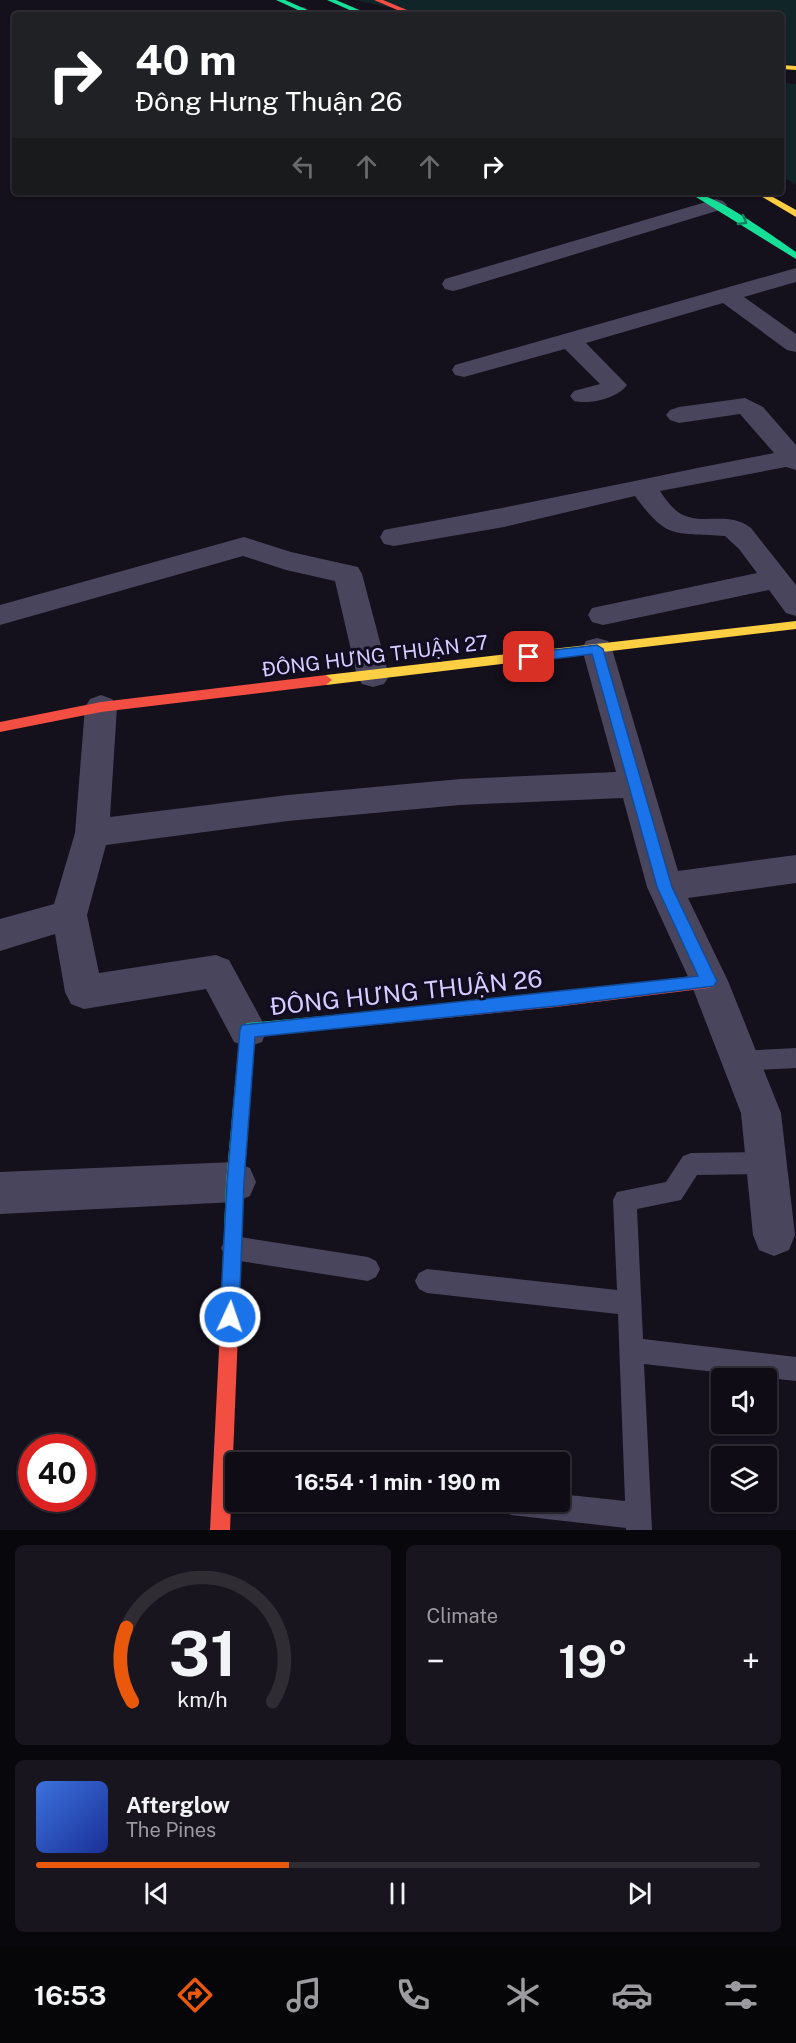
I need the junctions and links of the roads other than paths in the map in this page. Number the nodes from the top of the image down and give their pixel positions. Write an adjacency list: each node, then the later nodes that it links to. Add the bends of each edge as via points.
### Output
1 (279, 0): 4 (main road)
2 (330, 0): 5 (main road)
3 (377, 0): 6 (main road)
4 (301, 12)
5 (360, 12)
6 (407, 12)
7 (697, 195): 9 (main road)
8 (763, 195): 10 (main road)
9 (716, 206): 11 (main road, one-way to 11); 13 (street)
10 (796, 214)
11 (796, 256)
12 (796, 275): 14 (street)
13 (453, 284)
14 (726, 295): 15 (street); 16 (street)
15 (570, 339): 17 (street); 18 (street, via 615,385)
16 (796, 345)
17 (464, 370)
18 (583, 396)
19 (679, 415): 20 (street, via 745,406)
20 (794, 460): 21 (street)
21 (642, 486): 22 (street, via 504,518); 23 (street, via 676,525 722,526 742,535)
22 (394, 537)
23 (775, 579): 24 (street); 27 (street)
24 (796, 606)
25 (0, 615): 28 (street, via 244,546 348,574)
26 (796, 625): 27 (main road, ĐÔNG HƯNG THUẬN 27)
27 (600, 632): 28 (main road, ĐÔNG HƯNG THUẬN 27); 31 (street)
28 (373, 676): 29 (main road, ĐÔNG HƯNG THUẬN 27)
29 (101, 707): 30 (main road, ĐÔNG HƯNG THUẬN 27); 32 (street)
30 (0, 727)
31 (636, 784): 32 (street, via 460,792 288,808); 34 (street)
32 (92, 833): 35 (street)
33 (796, 869): 34 (street)
34 (665, 887): 37 (street)
35 (69, 915): 36 (street); 38 (street, via 84,992 216,971)
36 (0, 935)
37 (709, 981): 38 (main road, ĐÔNG HƯNG THUẬN 26); 40 (street)
38 (248, 1030): 42 (main road, ĐÔNG HƯNG THUẬN 26)
39 (796, 1058): 40 (lane)
40 (740, 1060): 41 (street, via 761,1113)
41 (766, 1163): 44 (street); 48 (lane, via 691,1164 673,1192 626,1200)
42 (236, 1182): 43 (street); 45 (main road, ĐÔNG HƯNG THUẬN 26)
43 (0, 1193)
44 (774, 1235)
45 (232, 1248): 46 (lane); 51 (main road, ĐÔNG HƯNG THUẬN 26)
46 (368, 1269)
47 (427, 1281): 48 (lane)
48 (629, 1303): 49 (lane)
49 (632, 1350): 50 (lane); 54 (lane)
50 (796, 1369)
51 (229, 1452)
52 (225, 1501): 55 (main road, ĐÔNG HƯNG THUẬN 26)
53 (570, 1512): 54 (lane)
54 (639, 1523)
55 (220, 1530)

